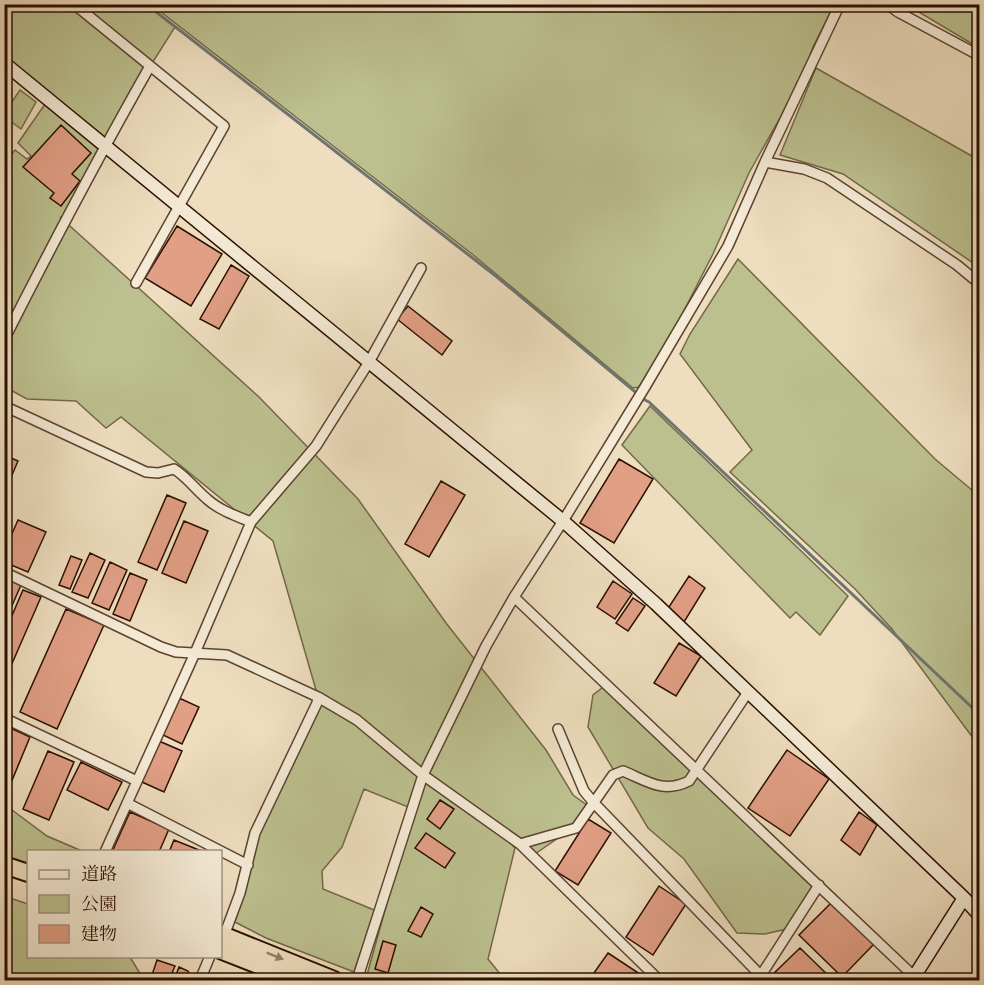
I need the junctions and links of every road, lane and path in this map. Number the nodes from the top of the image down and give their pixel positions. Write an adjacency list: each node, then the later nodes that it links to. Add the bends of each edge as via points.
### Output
1 (74, 4): 6 (street)
2 (840, 4): 8 (street)
3 (887, 4): 4 (street)
4 (980, 56)
5 (4, 63): 7 (street)
6 (150, 66): 7 (street); 9 (street, via 224,126)
7 (105, 146): 9 (street); 13 (street)
8 (765, 162): 12 (street, via 804,169 826,178); 16 (street, via 728,246)
9 (179, 207): 11 (street); 14 (street)
10 (421, 268): 14 (street)
11 (136, 283)
12 (980, 284)
13 (4, 340)
14 (369, 362): 16 (street); 17 (street, via 316,446)
15 (4, 406): 17 (street, via 146,472 174,469 208,500)
16 (563, 521): 19 (street); 21 (street)
17 (251, 522): 20 (street)
18 (4, 572): 20 (street, via 161,647)
19 (514, 597): 25 (street); 26 (street)
20 (195, 653): 22 (street, via 227,655); 27 (street)
21 (748, 692): 25 (street); 40 (street)
22 (318, 697): 26 (street, via 357,720); 35 (street, via 255,833)
23 (4, 718): 27 (street)
24 (558, 729): 29 (street)
25 (696, 769): 29 (street, via 689,781 663,788 623,771 613,775); 39 (street)
26 (423, 775): 30 (street); 49 (street)
27 (137, 781): 28 (street)
28 (127, 803): 31 (street); 32 (street)
29 (594, 803): 30 (street, via 576,828); 44 (street)
30 (520, 844): 50 (street)
31 (106, 850)
32 (219, 850)
33 (222, 852): 35 (street)
34 (4, 865): 36 (highway)
35 (248, 865): 42 (street)
36 (27, 873)
37 (4, 878): 38 (highway)
38 (27, 885)
39 (819, 885): 44 (street); 45 (street)
40 (964, 898): 41 (street); 45 (street)
41 (980, 916)
42 (222, 940): 47 (highway); 48 (highway, one-way to 48)
43 (210, 958): 46 (street)
44 (761, 979)
45 (915, 979)
46 (200, 981)
47 (296, 981)
48 (334, 981)
49 (357, 981)
50 (659, 981)

